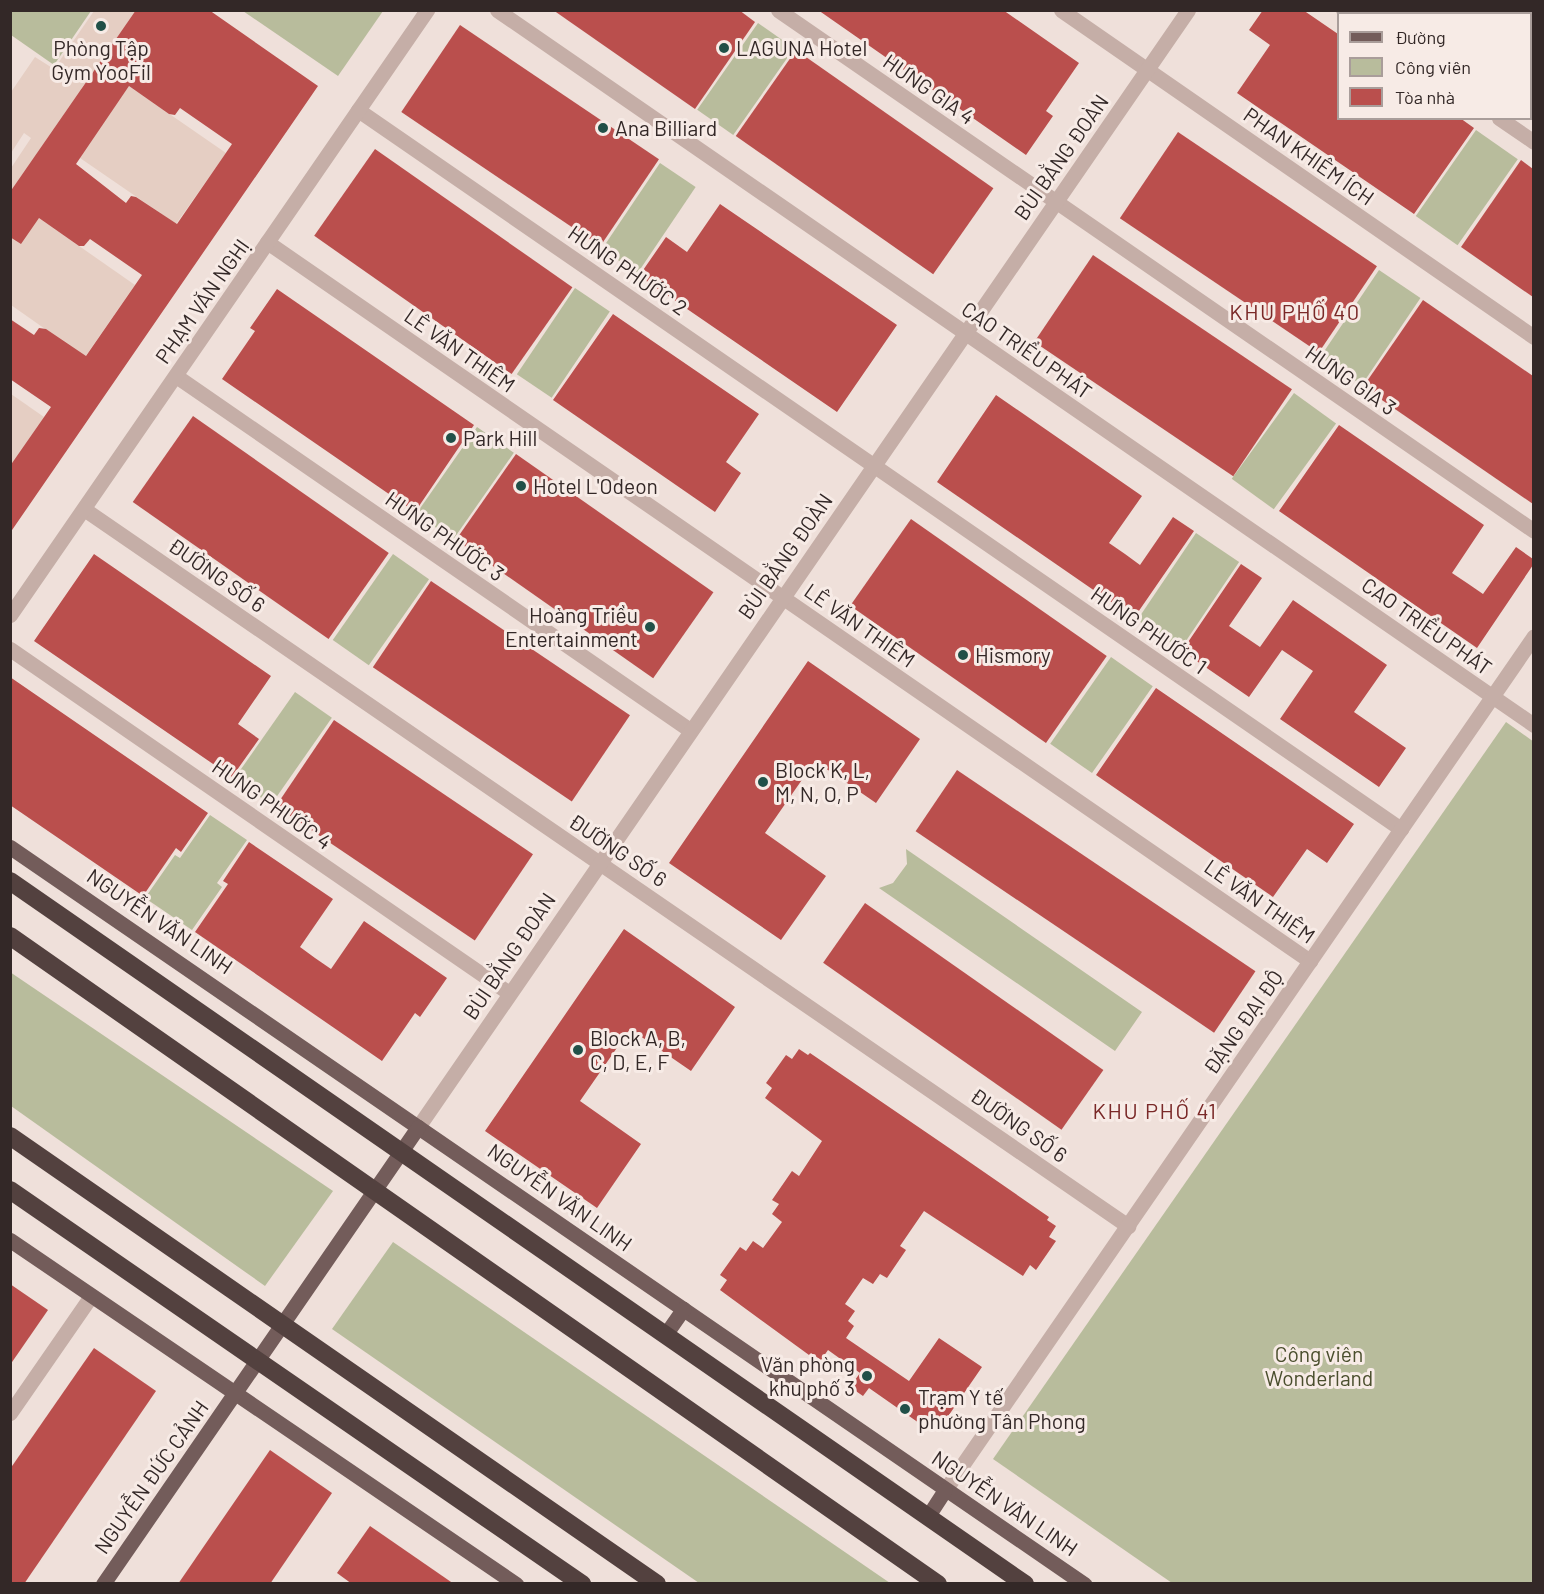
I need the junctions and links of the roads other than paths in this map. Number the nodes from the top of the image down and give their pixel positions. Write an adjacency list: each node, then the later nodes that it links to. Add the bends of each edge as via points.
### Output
1 (427, 10): 7 (street, PHẠM VĂN NGHỊ)
2 (497, 10): 12 (street, CAO TRIỀU PHÁT)
3 (778, 10): 10 (street, HƯNG GIA 4)
4 (1061, 10): 6 (street, PHAN KHIÊM ÍCH)
5 (1188, 10): 6 (street, BÙI BẰNG ĐOÀN)
6 (1147, 70): 10 (street, BÙI BẰNG ĐOÀN); 13 (street, PHAN KHIÊM ÍCH)
7 (358, 110): 11 (street, PHẠM VĂN NGHỊ); 15 (street, HƯNG PHƯỚC 2)
8 (1502, 120): 9 (street)
9 (1533, 142)
10 (1056, 202): 12 (street, BÙI BẰNG ĐOÀN); 17 (street, HƯNG GIA 3)
11 (267, 243): 14 (street, PHẠM VĂN NGHỊ); 18 (street, LÊ VĂN THIÊM)
12 (965, 333): 15 (street, BÙI BẰNG ĐOÀN); 22 (street, CAO TRIỀU PHÁT)
13 (1533, 337)
14 (176, 376): 16 (street, PHẠM VĂN NGHỊ); 24 (street, HƯNG PHƯỚC 3)
15 (873, 465): 18 (street, BÙI BẰNG ĐOÀN); 25 (street, HƯNG PHƯỚC 1)
16 (84, 508): 19 (street, PHẠM VĂN NGHỊ); 27 (street, ĐƯỜNG SỐ 6)
17 (1533, 531)
18 (782, 597): 24 (street, BÙI BẰNG ĐOÀN); 30 (street, LÊ VĂN THIÊM)
19 (10, 615)
20 (1533, 636): 22 (street, ĐẶNG ĐẠI ĐỘ)
21 (10, 650): 31 (street, HƯNG PHƯỚC 4)
22 (1492, 696): 23 (street, CAO TRIỀU PHÁT); 25 (street, ĐẶNG ĐẠI ĐỘ)
23 (1533, 724)
24 (690, 730): 27 (street, BÙI BẰNG ĐOÀN)
25 (1401, 829): 30 (street, ĐẶNG ĐẠI ĐỘ)
26 (10, 847): 32 (main road, NGUYỄN VĂN LINH)
27 (599, 862): 31 (street, BÙI BẰNG ĐOÀN); 37 (street, ĐƯỜNG SỐ 6)
28 (10, 881): 34 (highway)
29 (10, 936): 35 (highway)
30 (1310, 961): 37 (street, ĐẶNG ĐẠI ĐỘ)
31 (509, 993): 32 (street, BÙI BẰNG ĐOÀN)
32 (418, 1127): 34 (main road, NGUYỄN ĐỨC CẢNH); 40 (main road, NGUYỄN VĂN LINH)
33 (10, 1136): 41 (highway)
34 (400, 1152): 35 (main road, NGUYỄN ĐỨC CẢNH); 42 (highway)
35 (375, 1189): 41 (main road, NGUYỄN ĐỨC CẢNH); 52 (highway)
36 (10, 1190): 43 (highway)
37 (1128, 1226): 46 (street, ĐẶNG ĐẠI ĐỘ)
38 (10, 1240): 39 (main road)
39 (91, 1296): 44 (main road); 45 (street)
40 (682, 1309): 42 (main road); 46 (main road, NGUYỄN VĂN LINH)
41 (281, 1325): 43 (main road, NGUYỄN ĐỨC CẢNH); 51 (highway)
42 (665, 1335): 47 (highway)
43 (257, 1360): 44 (main road, NGUYỄN ĐỨC CẢNH); 50 (highway)
44 (234, 1394): 48 (main road, NGUYỄN ĐỨC CẢNH); 49 (main road)
45 (10, 1413)
46 (945, 1490): 47 (main road); 54 (main road, NGUYỄN VĂN LINH)
47 (928, 1516): 53 (highway)
48 (103, 1584)
49 (516, 1584)
50 (582, 1584)
51 (657, 1584)
52 (938, 1584)
53 (1025, 1584)
54 (1084, 1584)

